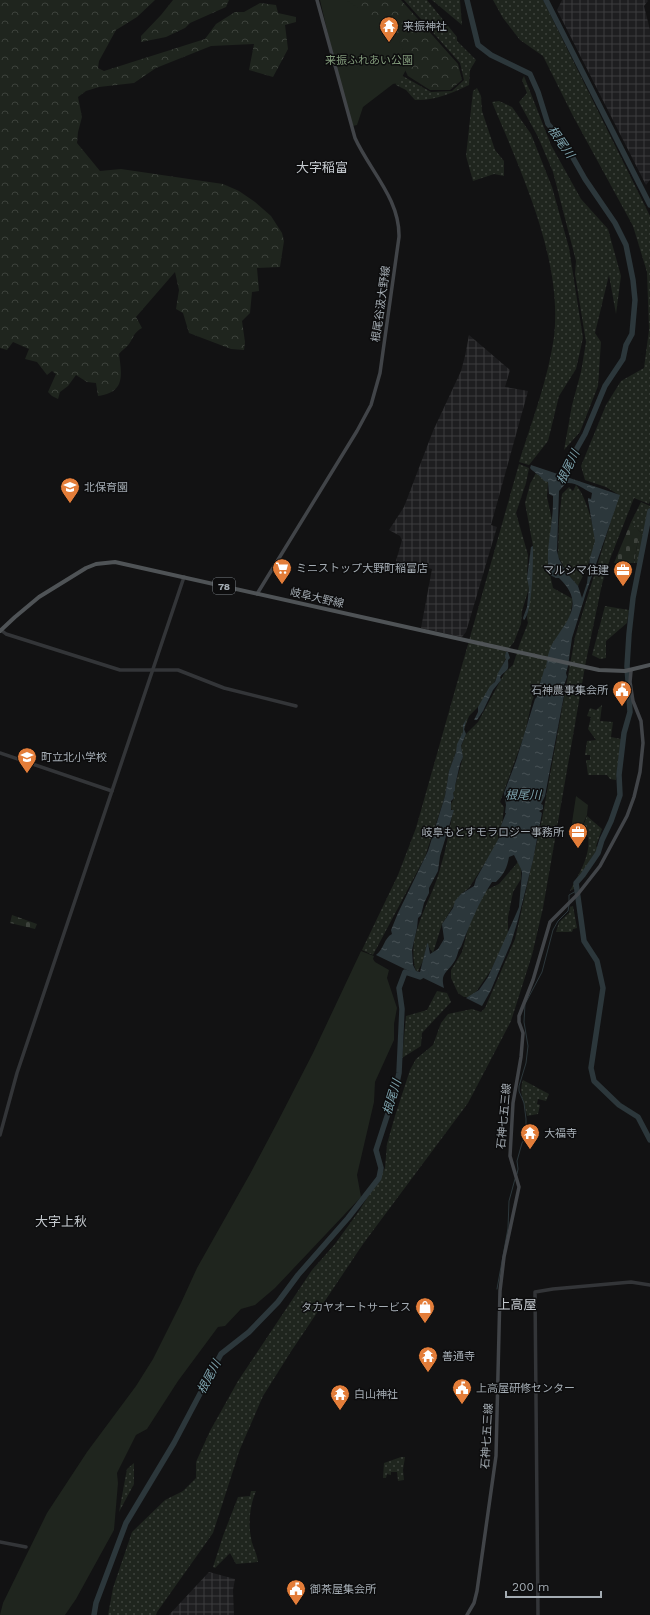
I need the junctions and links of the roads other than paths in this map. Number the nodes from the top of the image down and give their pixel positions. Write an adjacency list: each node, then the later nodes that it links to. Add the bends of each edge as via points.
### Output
1 (317, 0): 3 (main road, 根尾谷汲大野線, via 355,138 392,202 399,225 399,237 380,373 371,405)
2 (184, 577): 3 (main road, 岐阜大野線 / 78); 4 (main road, 岐阜大野線 / 78, via 115,562 96,564 39,597); 6 (street)
3 (257, 594): 7 (main road, 岐阜大野線 / 78, via 612,672)
4 (0, 630): 6 (street, via 120,670)
5 (650, 665): 7 (main road, 岐阜大野線 / 78)
6 (153, 670): 8 (street, via 178,670 224,688); 10 (street)
7 (629, 671): 15 (main road, 石神七五三線, via 633,701 641,721 642,743 640,772 634,798 628,816 600,866 578,894 550,922 533,980 519,1016 523,1033 513,1103 510,1156 519,1187 504,1257 500,1291 494,1472 477,1590 474,1603)
8 (296, 706)
9 (0, 753): 10 (street)
10 (112, 791): 11 (street, via 17,1073)
11 (0, 1135)
12 (650, 1285): 16 (street, via 631,1282 535,1292)
13 (0, 1542): 14 (street)
14 (26, 1547)
15 (467, 1615)
16 (538, 1615)

